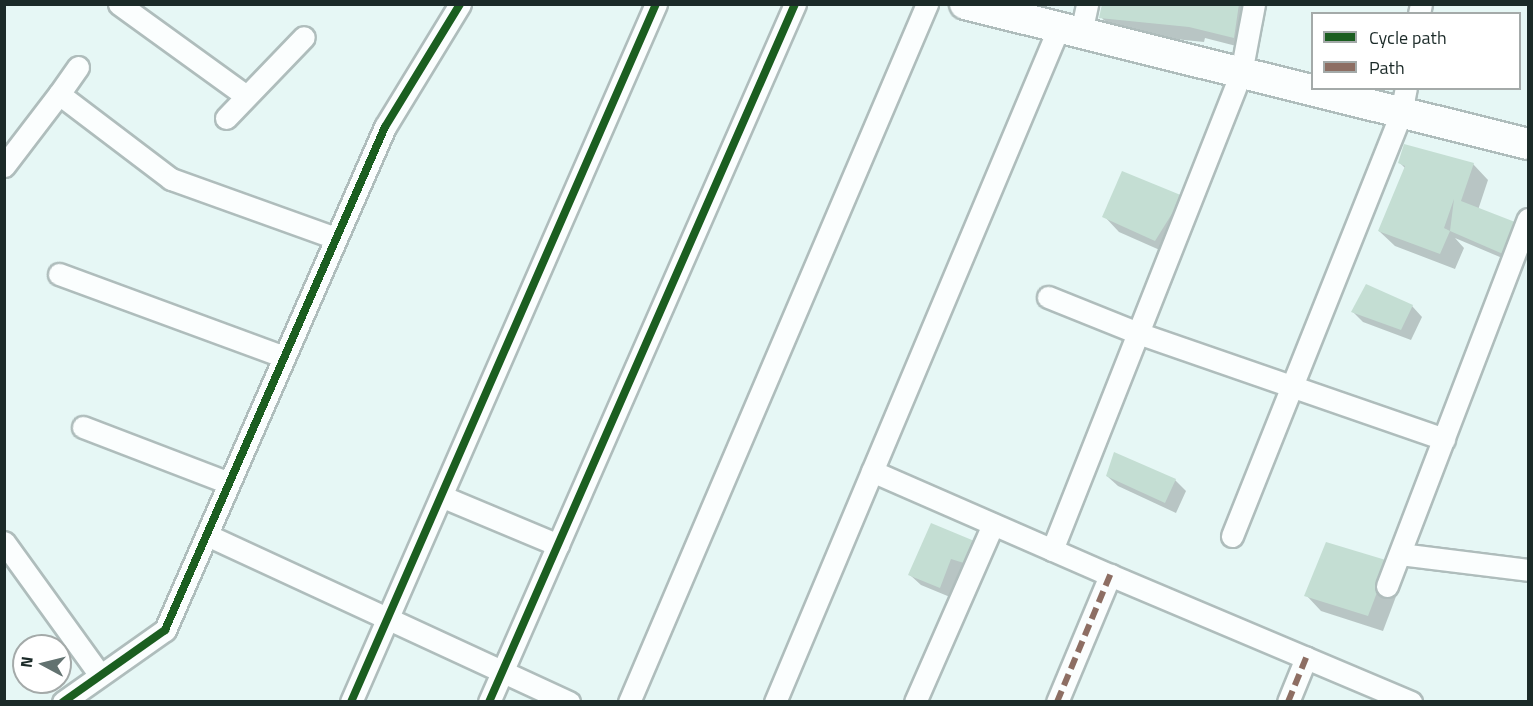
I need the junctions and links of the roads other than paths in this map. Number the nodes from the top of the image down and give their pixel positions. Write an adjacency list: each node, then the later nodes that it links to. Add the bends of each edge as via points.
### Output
1 (119, 4): 15 (street)
2 (460, 4): 21 (street, via 385,127)
3 (657, 4): 31 (street)
4 (795, 4): 36 (street)
5 (927, 4): 50 (street)
6 (965, 4): 8 (street)
7 (1254, 4): 11 (street)
8 (1076, 21): 11 (street); 29 (street)
9 (304, 37): 15 (street)
10 (78, 68): 14 (street)
11 (1241, 73): 12 (street); 24 (street)
12 (1311, 85)
13 (1339, 90): 16 (street)
14 (59, 94): 19 (street); 21 (street, via 171,179)
15 (246, 96): 17 (street)
16 (1403, 101): 18 (street); 26 (street)
17 (226, 118)
18 (1528, 144)
19 (6, 162)
20 (1528, 219): 28 (street)
21 (336, 238): 25 (street)
22 (59, 274): 25 (street)
23 (1048, 297): 24 (street)
24 (1138, 333): 26 (street); 37 (street)
25 (284, 357): 30 (street)
26 (1290, 387): 28 (street); 34 (street)
27 (83, 427): 30 (street)
28 (1444, 439): 38 (street)
29 (872, 471): 32 (street); 51 (street)
30 (229, 483): 33 (street)
31 (441, 496): 36 (street); 42 (street)
32 (993, 524): 37 (street); 52 (street)
33 (207, 535): 42 (street); 45 (street, via 165,630)
34 (1232, 536)
35 (4, 542): 45 (street)
36 (558, 545): 44 (street)
37 (1052, 550): 40 (street)
38 (1400, 554): 39 (street); 41 (street)
39 (1528, 570)
40 (1110, 575): 43 (street); 53 (street)
41 (1387, 586)
42 (387, 619): 44 (street); 47 (street)
43 (1306, 658): 54 (street); 55 (street)
44 (501, 672): 48 (street); 49 (street)
45 (100, 675): 46 (street)
46 (63, 702)
47 (351, 702)
48 (489, 702)
49 (569, 702)
50 (629, 702)
51 (775, 702)
52 (915, 702)
53 (1057, 702)
54 (1288, 702)
55 (1411, 702)

